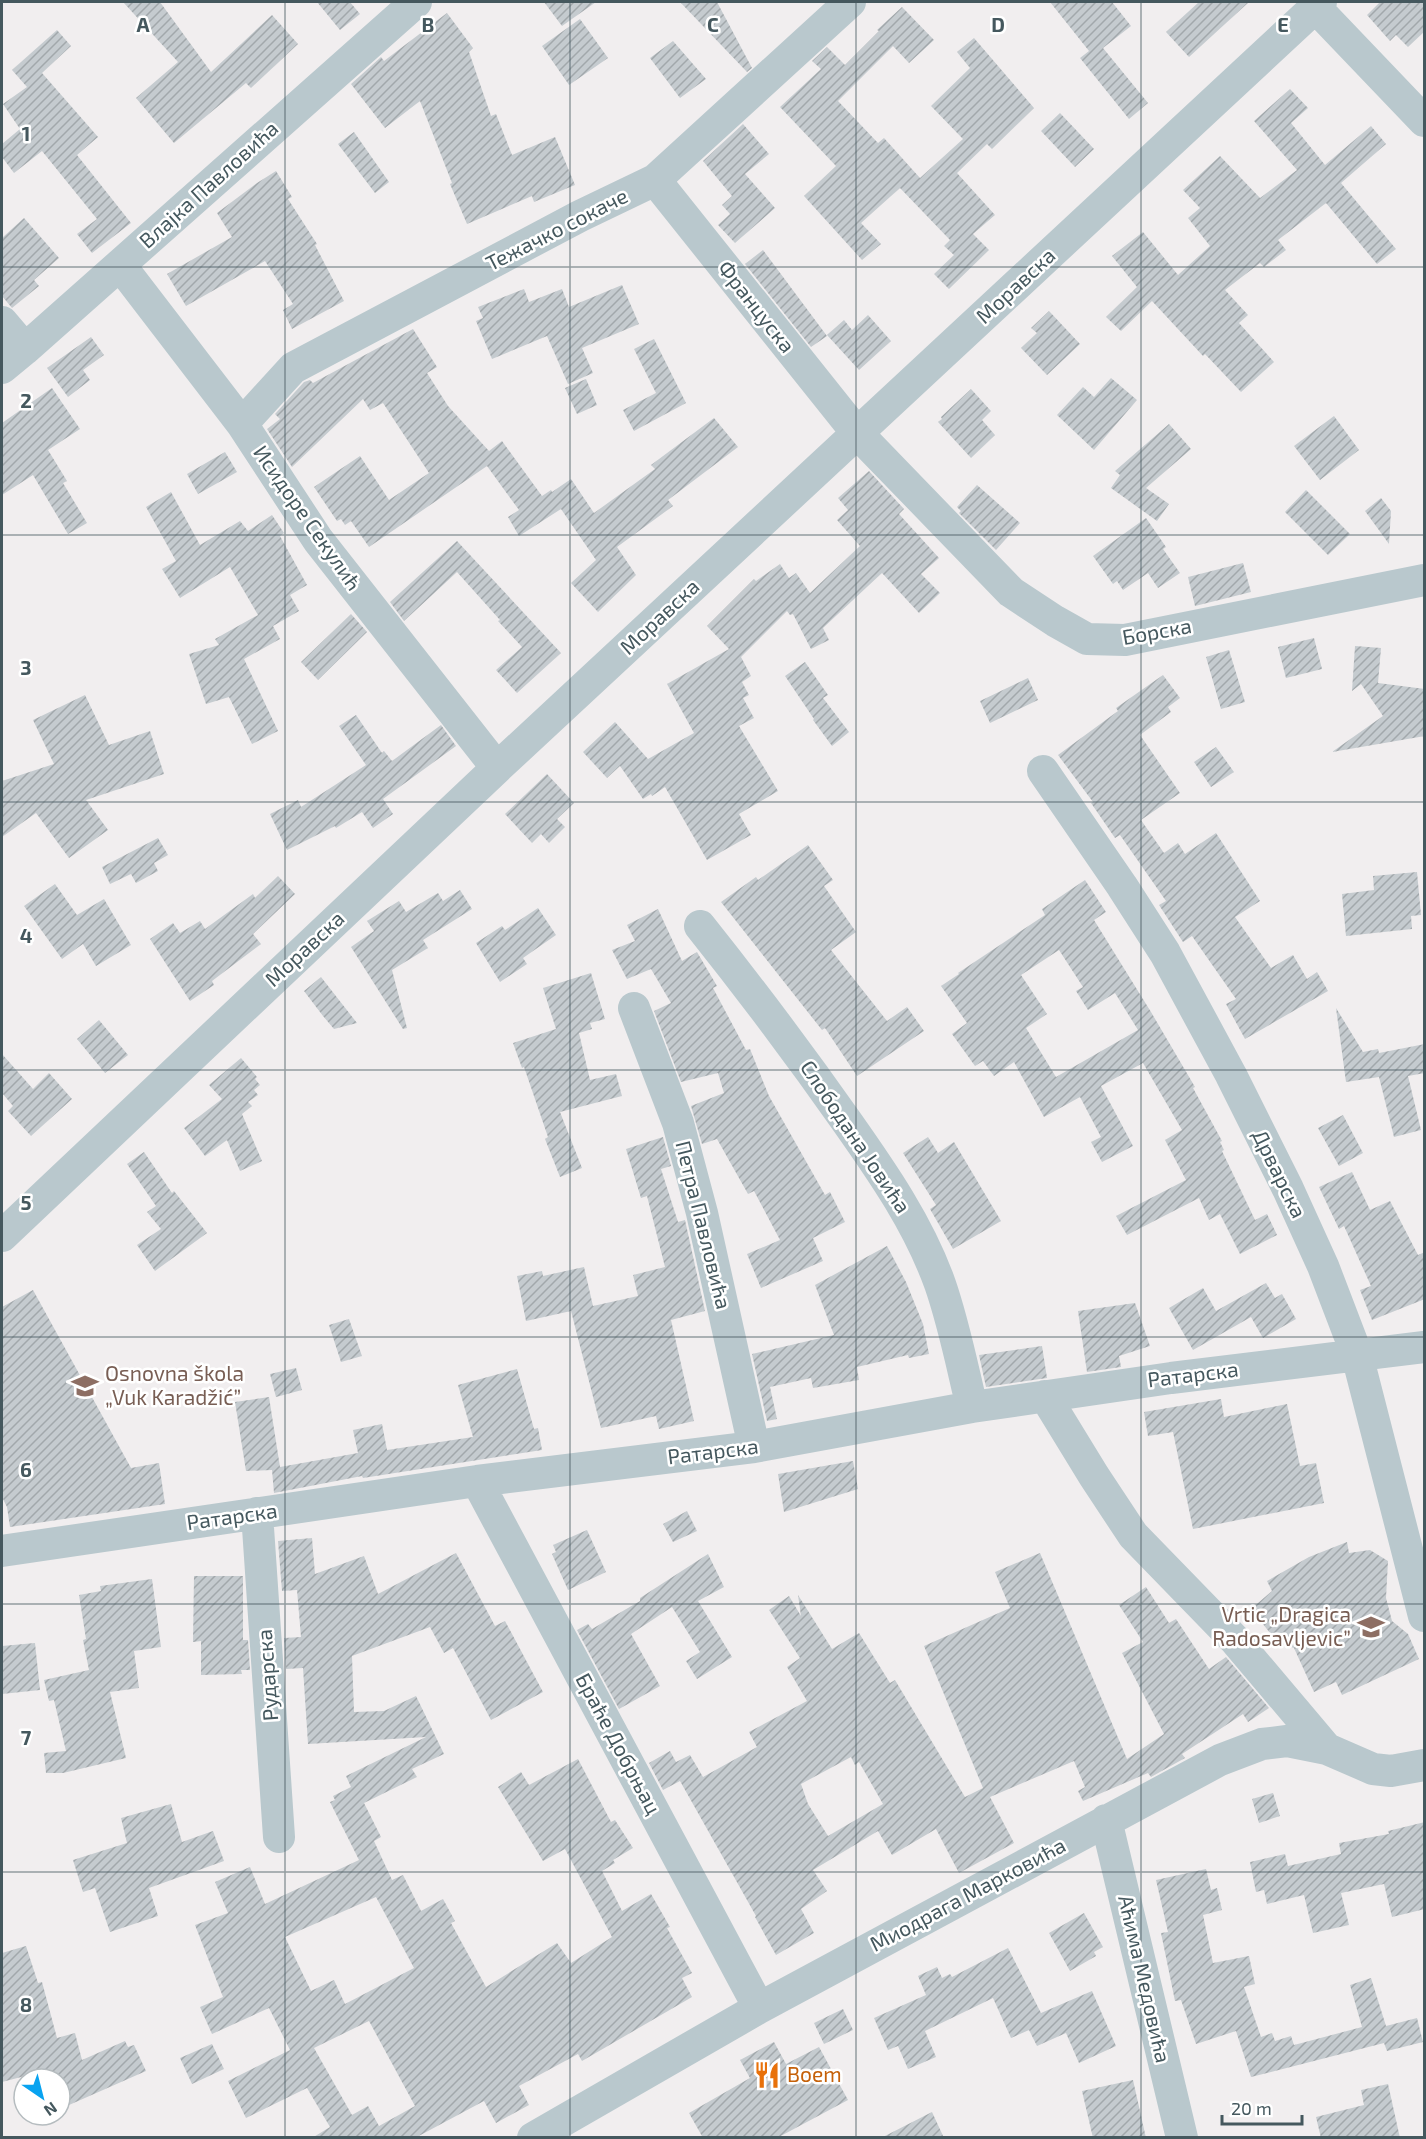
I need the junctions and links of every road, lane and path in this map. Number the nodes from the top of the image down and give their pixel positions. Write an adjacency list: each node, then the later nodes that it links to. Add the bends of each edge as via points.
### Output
1 (416, 2): 6 (street, Влајка Павловића)
2 (850, 2): 5 (street, Тежачко сокаче)
3 (1318, 4): 4 (street); 10 (street, Моравска)
4 (1425, 121)
5 (656, 180): 9 (street, Тежачко сокаче, via 293,368); 10 (street, Француска)
6 (120, 265): 8 (street, Влајка Павловића); 9 (street, Исидоре Секулић)
7 (2, 322): 8 (street)
8 (13, 359)
9 (242, 424): 12 (street, Исидоре Секулић, via 318,540)
10 (857, 433): 11 (street, Борска, via 1011,592 1087,639 1125,640); 12 (street, Моравска)
11 (1425, 580)
12 (497, 768): 16 (street, Моравска)
13 (1044, 771): 18 (street, Дрварска, via 1165,953 1231,1075 1323,1266)
14 (700, 926): 20 (street, Слободана Јовића, via 769,1013 902,1203 940,1283)
15 (634, 1008): 21 (street, Петра Павловића, via 681,1134)
16 (2, 1236)
17 (1425, 1347): 18 (street, Ратарска)
18 (1357, 1355): 19 (street, Ратарска); 25 (street, Дрварска)
19 (1045, 1396): 20 (street, Ратарска); 26 (street, via 1133,1534 1234,1639)
20 (972, 1407): 21 (street, Ратарска)
21 (754, 1448): 22 (street, Ратарска)
22 (477, 1480): 23 (street, Ратарска); 32 (street, Браће Добрњац)
23 (257, 1513): 24 (street, Ратарска); 31 (street, Рударска)
24 (2, 1551)
25 (1425, 1616)
26 (1286, 1702): 27 (street, via 1278,1727); 28 (street)
27 (1263, 1744): 28 (street, Миодрага Марковића, via 1287,1741); 30 (street, Миодрага Марковића, via 1220,1760)
28 (1327, 1749): 29 (street, Миодрага Марковића, via 1373,1769 1391,1771)
29 (1425, 1765)
30 (1106, 1820): 32 (street, Миодрага Марковића); 34 (street, Аћима Медовића)
31 (279, 1837)
32 (759, 2008): 33 (street, Миодрага Марковића)
33 (533, 2138)
34 (1182, 2138)

